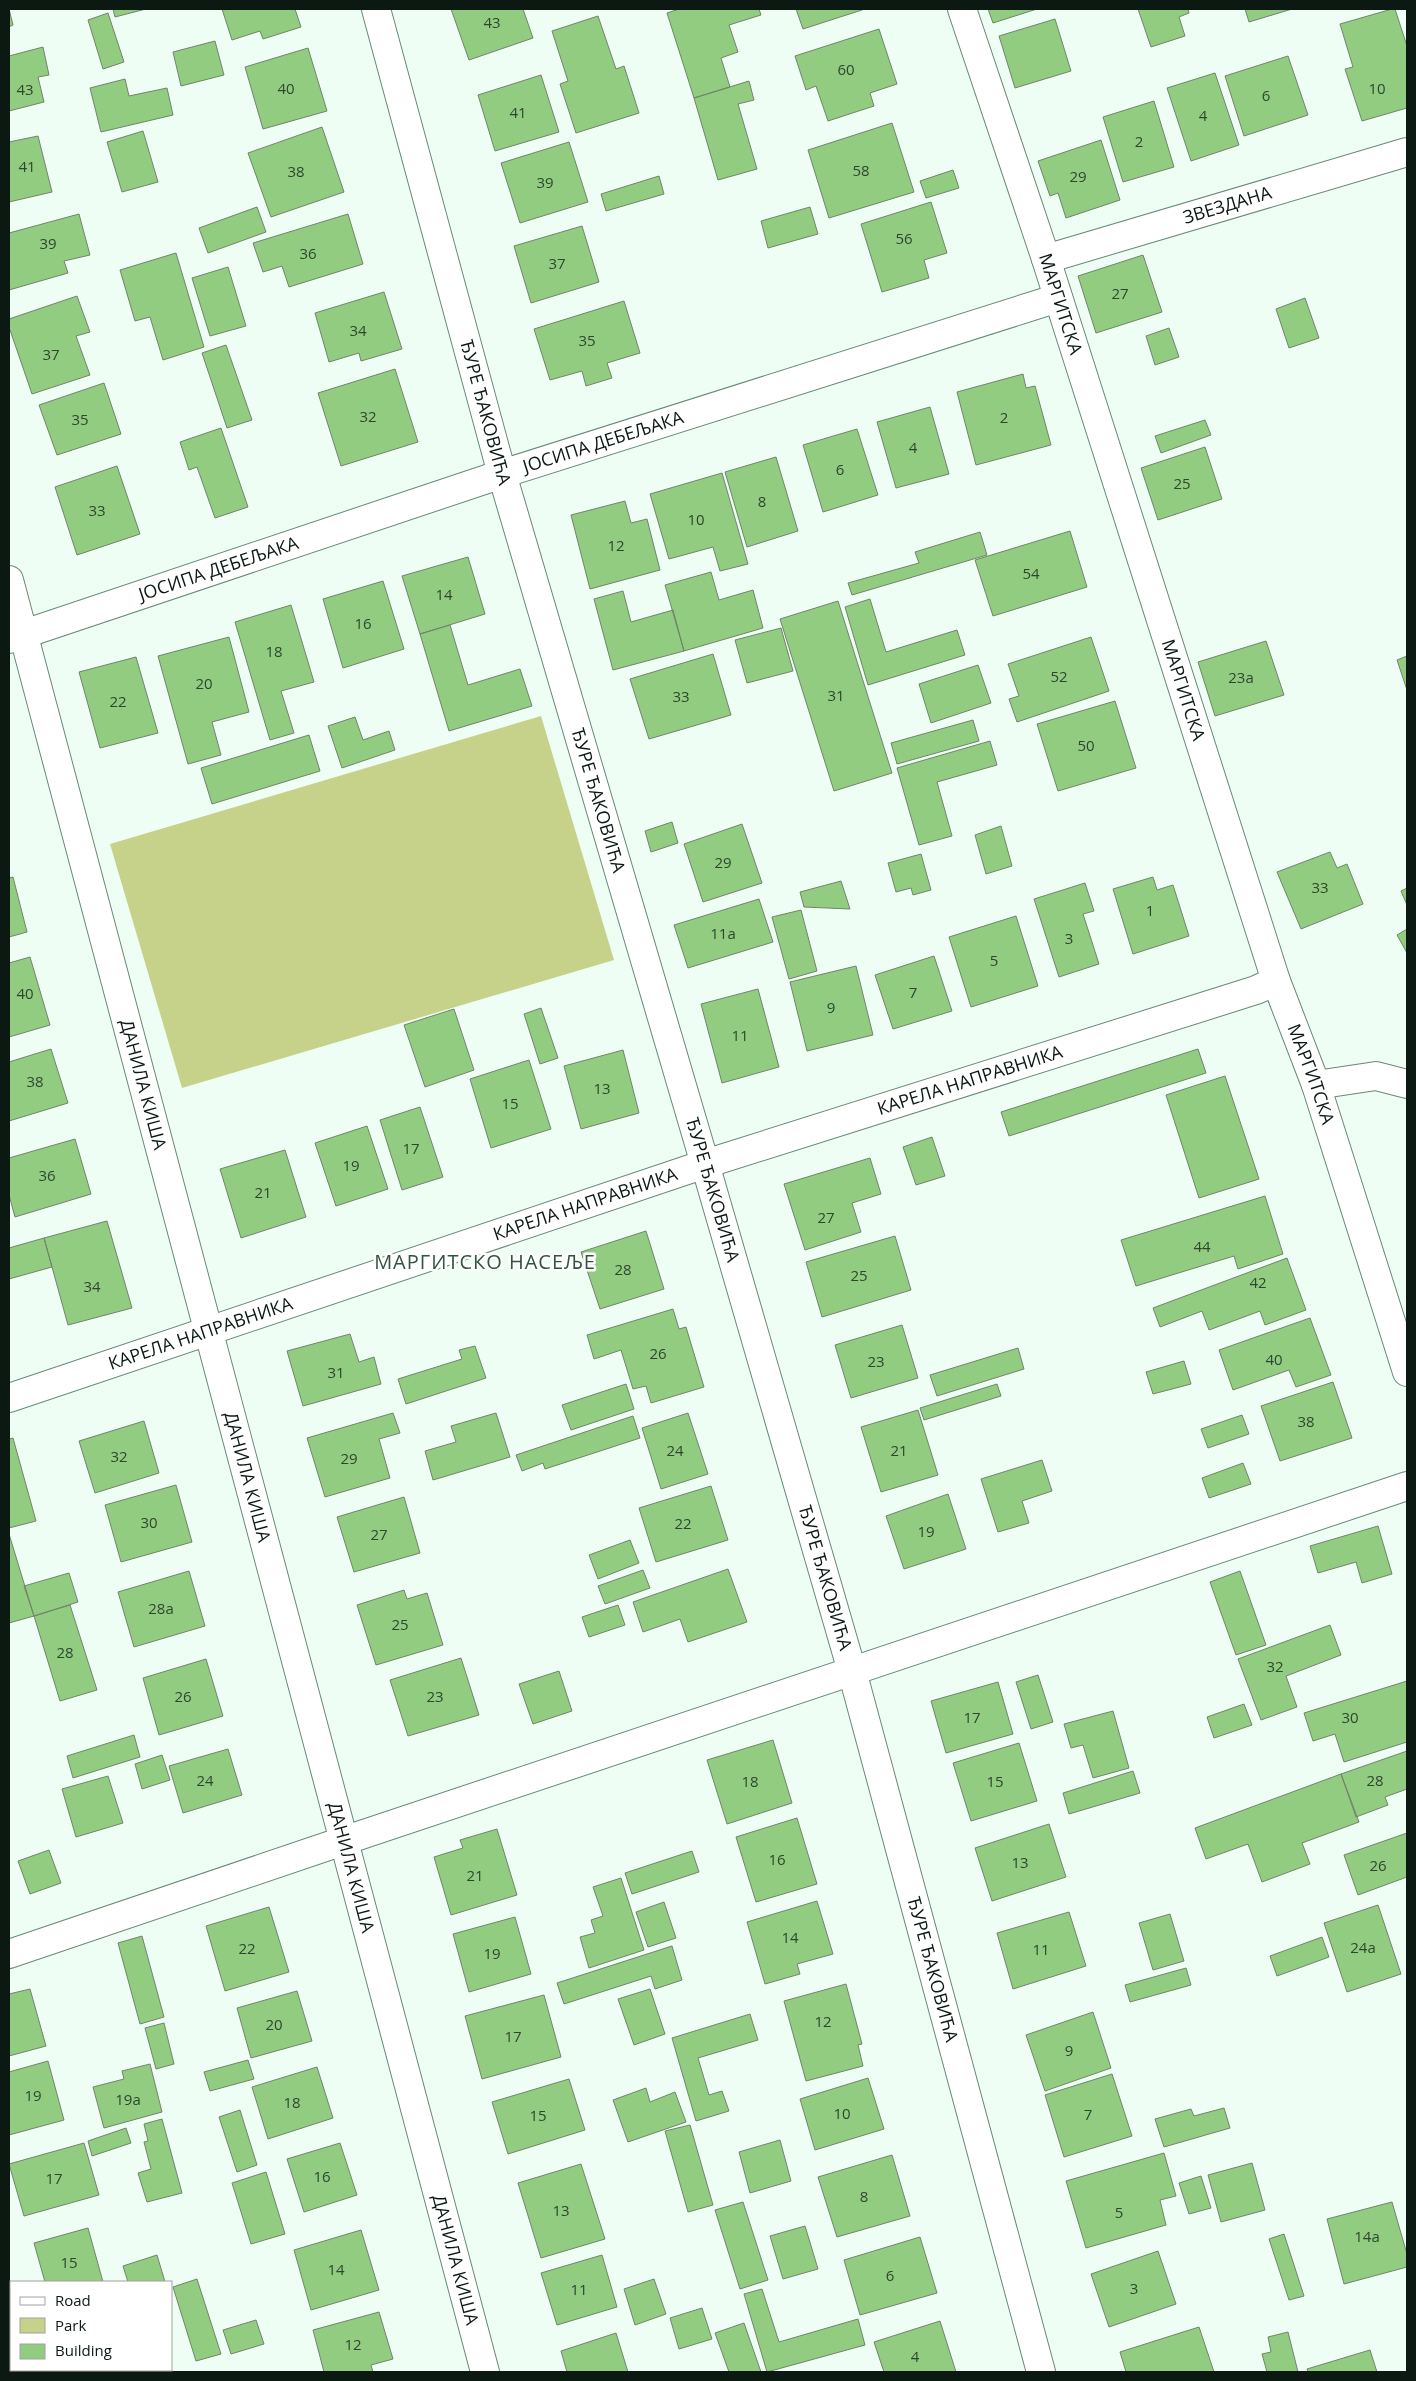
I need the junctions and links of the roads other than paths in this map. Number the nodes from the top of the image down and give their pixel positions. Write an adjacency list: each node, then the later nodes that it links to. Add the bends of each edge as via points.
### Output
1 (376, 9): 6 (street, ЂУРЕ ЂАКОВИЋА)
2 (962, 9): 4 (street, МАРГИТСКА)
3 (1407, 152): 4 (street, ЗВЕЗДАНА)
4 (1046, 259): 5 (street, МАРГИТСКА)
5 (1058, 298): 6 (street, ЈОСИПА ДЕБЕЉАКА); 9 (street, МАРГИТСКА)
6 (502, 474): 8 (street, ЈОСИПА ДЕБЕЉАКА); 12 (street, ЂУРЕ ЂАКОВИЋА)
7 (9, 580): 8 (street, ДАНИЛА КИША)
8 (16, 637): 13 (street, ДАНИЛА КИША)
9 (1276, 981): 11 (street, МАРГИТСКА); 12 (street, КАРЕЛА НАПРАВНИКА)
10 (1407, 1084): 11 (street, via 1376,1076)
11 (1316, 1085): 14 (street, МАРГИТСКА)
12 (705, 1164): 13 (street, КАРЕЛА НАПРАВНИКА); 17 (street, ЂУРЕ ЂАКОВИЋА)
13 (210, 1332): 15 (street, КАРЕЛА НАПРАВНИКА); 18 (street, ДАНИЛА КИША)
14 (1407, 1372)
15 (9, 1398)
16 (1407, 1486): 17 (street)
17 (852, 1671): 18 (street); 21 (street, ЂУРЕ ЂАКОВИЋА)
18 (343, 1841): 19 (street); 20 (street, ДАНИЛА КИША)
19 (9, 1954)
20 (485, 2372)
21 (1041, 2372)

